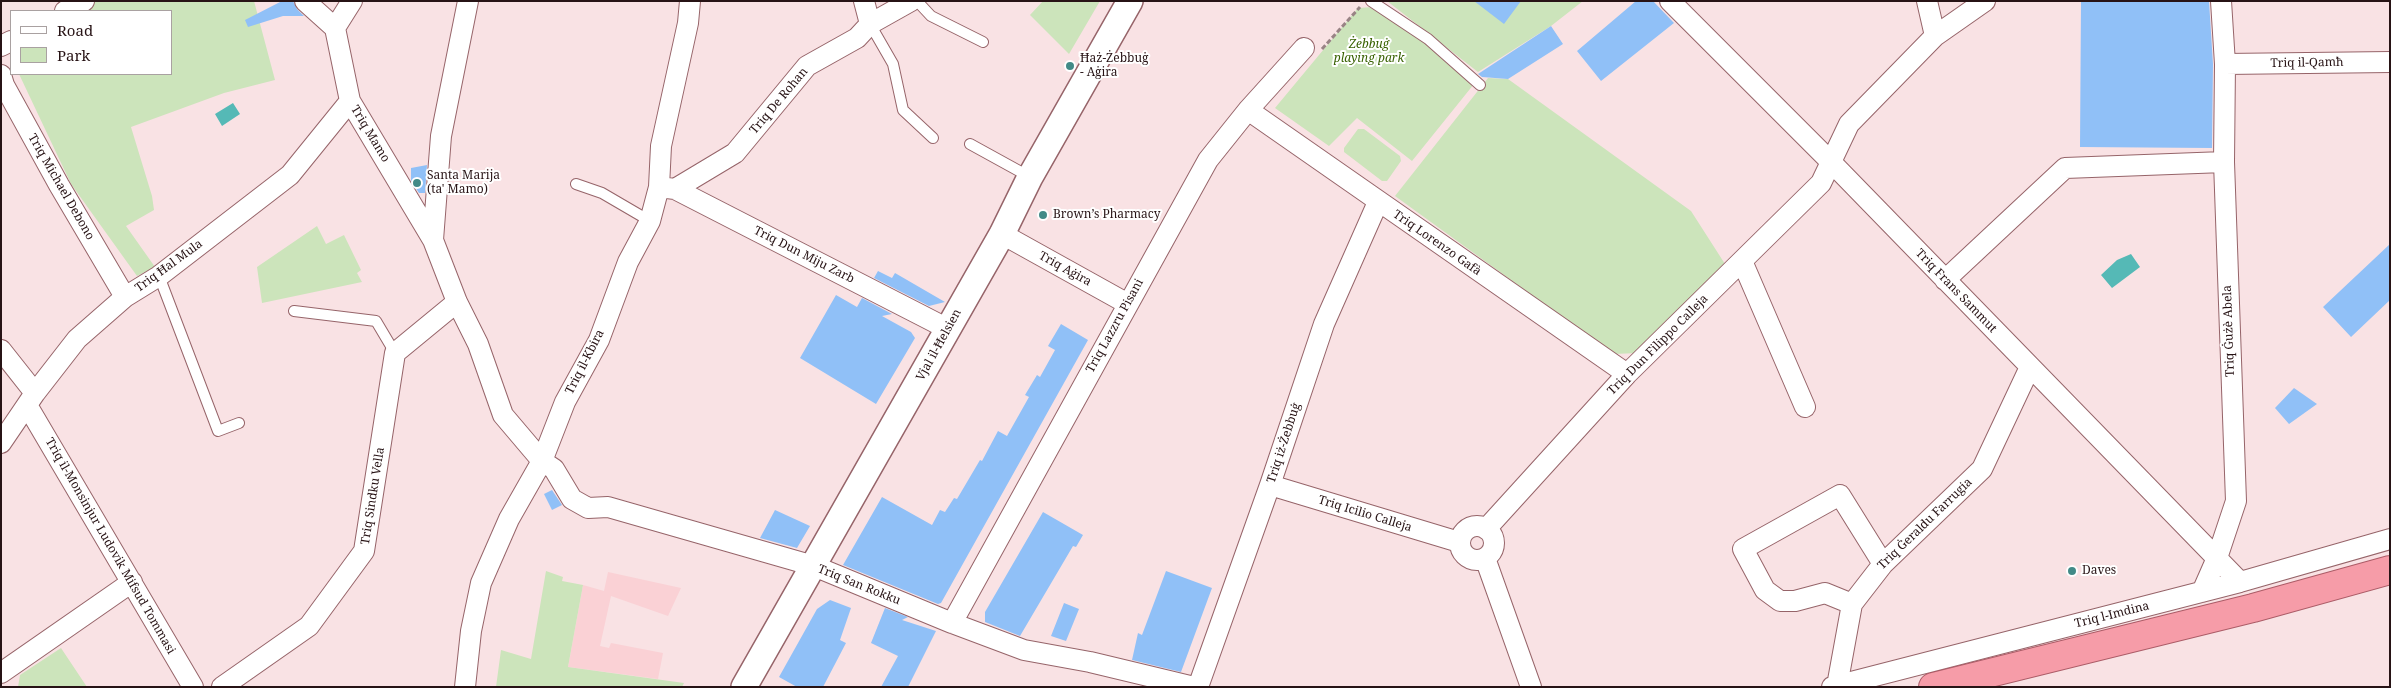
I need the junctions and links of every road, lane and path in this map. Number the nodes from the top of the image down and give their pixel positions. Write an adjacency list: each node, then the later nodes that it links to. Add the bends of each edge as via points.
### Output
1 (84, 1): 16 (street)
2 (305, 1): 18 (street)
3 (352, 1): 18 (street)
4 (468, 1): 38 (street, Triq Mamo, via 441,136)
5 (690, 1): 34 (street, Triq il-Kbira, via 661,146)
6 (864, 1): 17 (street)
7 (911, 1): 17 (street, Triq De Rohan)
8 (917, 1): 20 (lane, via 931,16)
9 (1130, 1): 32 (street, Vjal il-Ħelsien)
10 (1365, 1): 21 (path, via 1312,58)
11 (1371, 1): 25 (lane, via 1428,39)
12 (1670, 1): 30 (street, Triq Frans Sammut)
13 (1927, 1): 19 (street)
14 (1985, 1): 19 (street, Triq Dun Filippo Calleja)
15 (2220, 1): 23 (street, Triq Ġużè Abela)
16 (67, 10)
17 (870, 24): 28 (lane, via 893,64 903,110); 34 (street, Triq De Rohan, via 858,38 807,66 735,153)
18 (335, 28): 26 (street, Triq Mamo)
19 (1935, 36): 30 (street, Triq Dun Filippo Calleja, via 1849,124)
20 (983, 42)
21 (1302, 50): 27 (street, Triq Lazzru Pisani)
22 (2390, 62): 23 (street, Triq il-Qamħ)
23 (2225, 64): 31 (street, Triq Ġużè Abela)
24 (1, 74): 42 (street, Triq Michael Debono, via 59,185)
25 (1480, 85)
26 (350, 101): 38 (street, Triq Mamo); 40 (street, Triq Ħal Mula, via 290,175)
27 (1248, 110): 35 (street, Triq Lorenzo Gafà); 44 (street, Triq Lazzru Pisani, via 1208,160)
28 (933, 138)
29 (970, 144): 32 (lane)
30 (1831, 162): 39 (street, Triq Dun Filippo Calleja, via 1821,183); 41 (street, Triq Frans Sammut)
31 (2224, 162): 41 (street, via 2065,168); 61 (street, Triq Ġużè Abela, via 2236,501)
32 (1030, 177): 37 (street, Vjal il-Ħelsien)
33 (576, 184): 36 (lane, via 602,193)
34 (667, 188): 36 (street, Triq il-Kbira); 46 (street, Triq Dun Miju Zarb)
35 (1378, 202): 50 (street, Triq Lorenzo Gafà); 56 (street, Triq iż-Żebbuġ, via 1324,324)
36 (650, 221): 55 (street, Triq il-Kbira, via 628,262 599,340 565,402)
37 (1002, 234): 44 (street, Triq Aġira); 46 (street, Vjal il-Ħelsien)
38 (433, 240): 43 (street, Triq Mamo)
39 (1742, 261): 50 (street, Triq Dun Filippo Calleja); 52 (street)
40 (159, 276): 42 (street, Triq Ħal Mula); 53 (lane, via 218,431)
41 (1945, 280): 49 (street, Triq Frans Sammut)
42 (125, 297): 51 (street, Triq Ħal Mula, via 77,339)
43 (457, 302): 48 (street); 55 (street, Triq Mamo, via 478,344 503,415)
44 (1128, 304): 69 (street, Triq Lazzru Pisani)
45 (294, 311): 48 (lane, via 376,321)
46 (948, 328): 63 (street, Vjal il-Ħelsien)
47 (1, 350): 51 (street, Triq il-Monsinjur Ludovik Mifsud Tommasi)
48 (395, 353): 73 (street, Triq Sindku Vella, via 364,550 309,626)
49 (2030, 367): 61 (street, Triq Frans Sammut); 62 (street, Triq Ġeraldu Farrugia, via 1982,469)
50 (1626, 374): 57 (street, Triq Dun Filippo Calleja)
51 (31, 399): 54 (street, Triq Ħal Mula); 65 (street, Triq il-Monsinjur Ludovik Mifsud Tommasi)
52 (1805, 407)
53 (240, 423)
54 (1, 443)
55 (542, 461): 63 (street, Triq San Rokku, via 554,469 572,499 588,508 608,507); 74 (street, Triq il-Kbira, via 509,519 481,583 471,632)
56 (1270, 485): 59 (street, Triq Icilio Calleja); 77 (street, Triq iż-Żebbuġ)
57 (1486, 529): 59 (street, via 1470,528); 60 (street, via 1494,544)
58 (2390, 539): 66 (street, Triq l-Imdina)
59 (1459, 542): 60 (street, via 1466,557 1474,561)
60 (1485, 558): 78 (street)
61 (2217, 558): 66 (street, Triq Frans Sammut); 67 (street, Triq Ġużè Abela)
62 (1883, 564): 68 (street, Triq Ġeraldu Farrugia); 68 (street, via 1840,495 1742,549 1765,590 1780,600 1795,601 1825,592)
63 (814, 566): 69 (street, Triq San Rokku); 75 (street, Vjal il-Ħelsien)
64 (2390, 570): 79 (highway, via 2254,608)
65 (132, 582): 70 (street); 72 (street, Triq il-Monsinjur Ludovik Mifsud Tommasi)
66 (2240, 582): 67 (street, Triq l-Imdina)
67 (2202, 592): 71 (street, Triq l-Imdina)
68 (1852, 604): 71 (street, Triq Ġeraldu Farrugia)
69 (952, 623): 76 (street, Triq San Rokku, via 1024,650)
70 (1, 673)
71 (1835, 686)
72 (192, 687)
73 (222, 687)
74 (466, 687)
75 (744, 687)
76 (1194, 687)
77 (1198, 687)
78 (1531, 687)
79 (1933, 687)

